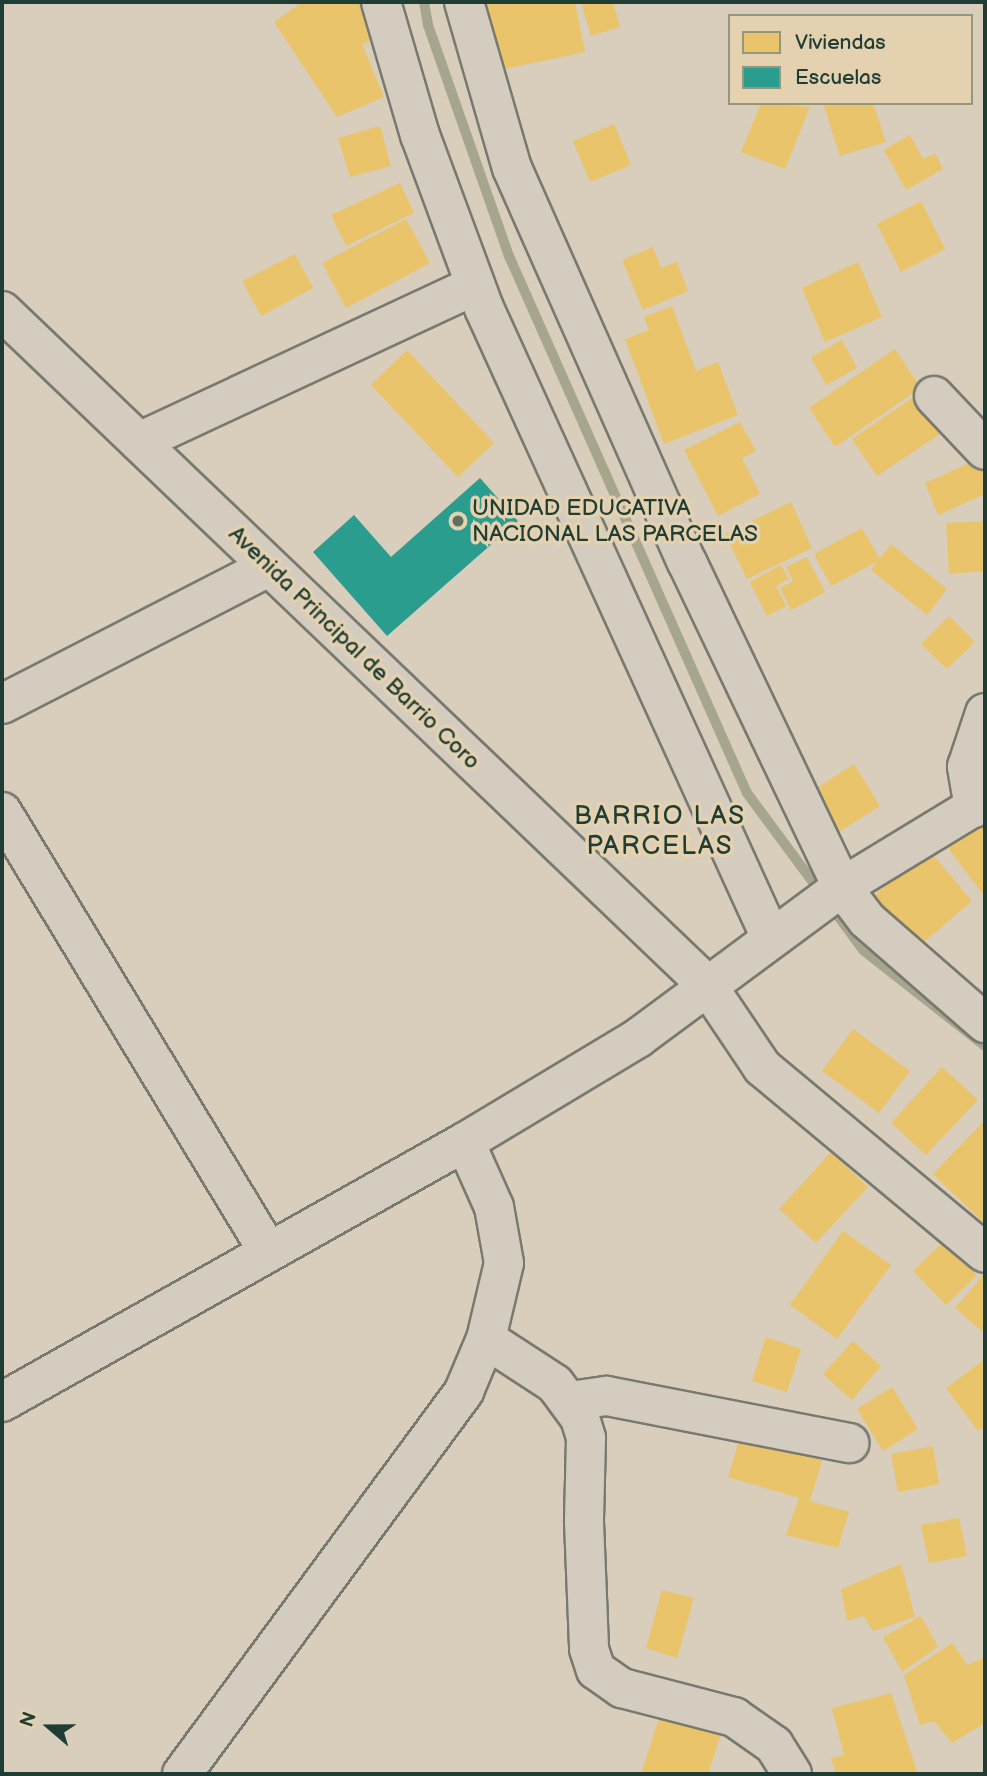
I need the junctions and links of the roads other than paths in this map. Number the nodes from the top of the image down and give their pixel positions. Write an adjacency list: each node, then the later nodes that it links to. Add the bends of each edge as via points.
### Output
1 (381, 2): 3 (street, via 420,135)
2 (464, 2): 13 (street, via 512,168)
3 (475, 285): 6 (street); 14 (street)
4 (2, 311): 6 (street, Avenida Principal de Barrio Coro)
5 (934, 397): 7 (street)
6 (139, 442): 8 (street, Avenida Principal de Barrio Coro)
7 (985, 450)
8 (269, 567): 9 (street); 15 (street, Avenida Principal de Barrio Coro)
9 (2, 704)
10 (985, 713): 11 (street, via 967,767)
11 (979, 804): 13 (street)
12 (2, 812): 18 (street)
13 (831, 895): 14 (street); 16 (street, via 867,920)
14 (771, 938): 15 (street)
15 (707, 985): 17 (street, via 638,1038); 19 (street, Avenida Principal de Barrio Coro, via 762,1067)
16 (985, 1023)
17 (465, 1142): 18 (street); 20 (street, via 494,1207 504,1263)
18 (268, 1251): 22 (street)
19 (985, 1253)
20 (486, 1339): 21 (street, via 555,1384); 24 (street, via 464,1391)
21 (570, 1401): 23 (street, via 607,1396); 25 (street, via 586,1438 588,1623 596,1670 622,1688 734,1717 774,1745)
22 (2, 1402)
23 (849, 1443)
24 (182, 1774)
25 (792, 1774)

